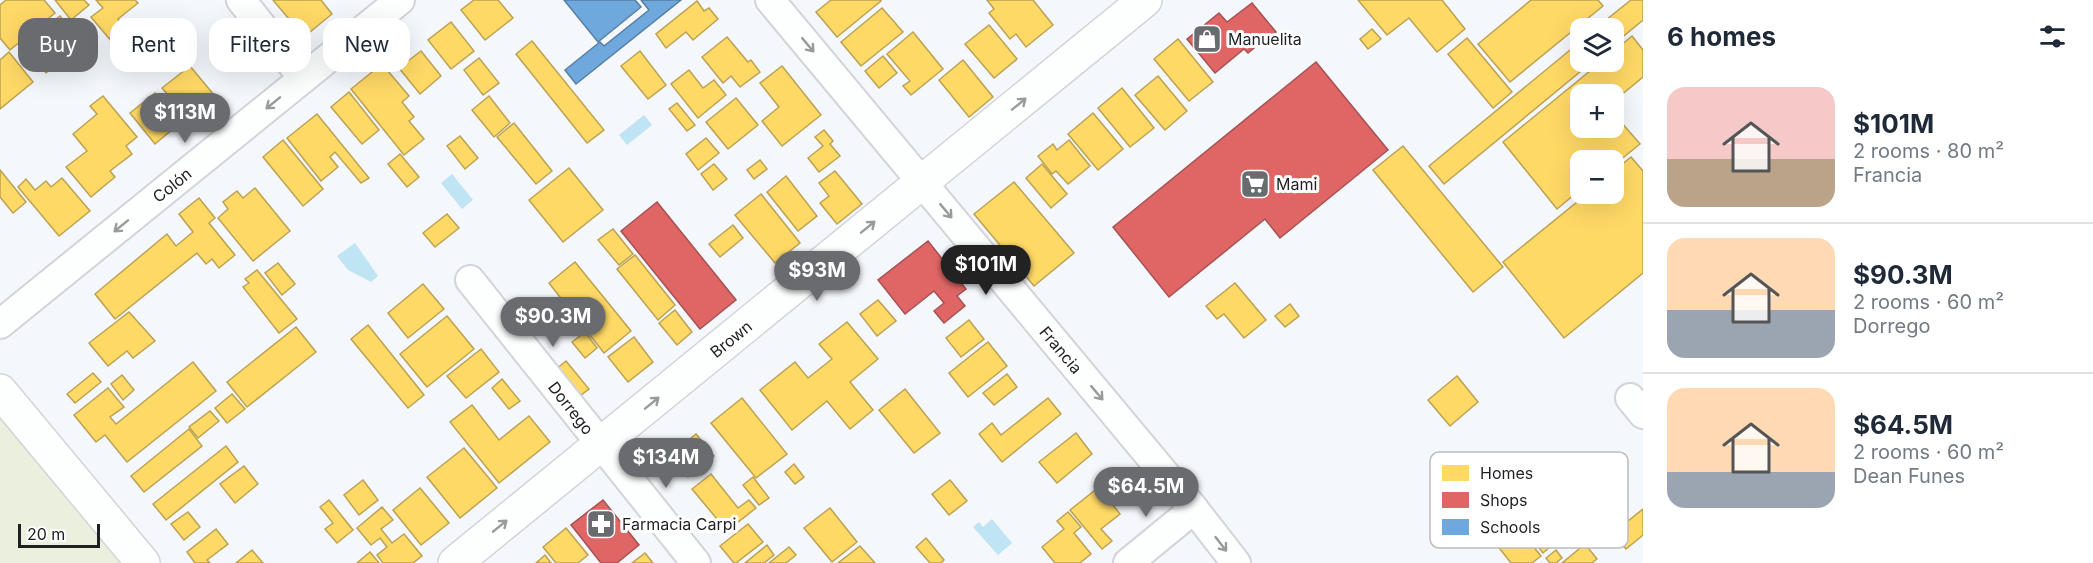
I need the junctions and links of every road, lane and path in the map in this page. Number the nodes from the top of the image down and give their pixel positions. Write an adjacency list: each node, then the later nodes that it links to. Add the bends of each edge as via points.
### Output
1 (241, 0): 5 (street)
2 (400, 0): 5 (street, Colón)
3 (770, 0): 6 (street, Francia, one-way to 6)
4 (1145, 0): 6 (street, Brown, one-way to 4)
5 (303, 78): 8 (street, Colón, one-way to 8)
6 (922, 183): 10 (street, Brown, one-way to 6); 11 (street, Francia, one-way to 11)
7 (470, 280): 10 (street, Dorrego)
8 (0, 324)
9 (0, 391): 12 (street)
10 (600, 445): 13 (street, Brown, one-way to 10); 14 (street, Dorrego)
11 (1194, 509): 15 (street); 16 (street, Francia, one-way to 16)
12 (143, 563)
13 (455, 563)
14 (696, 563)
15 (1128, 563)
16 (1236, 563)

